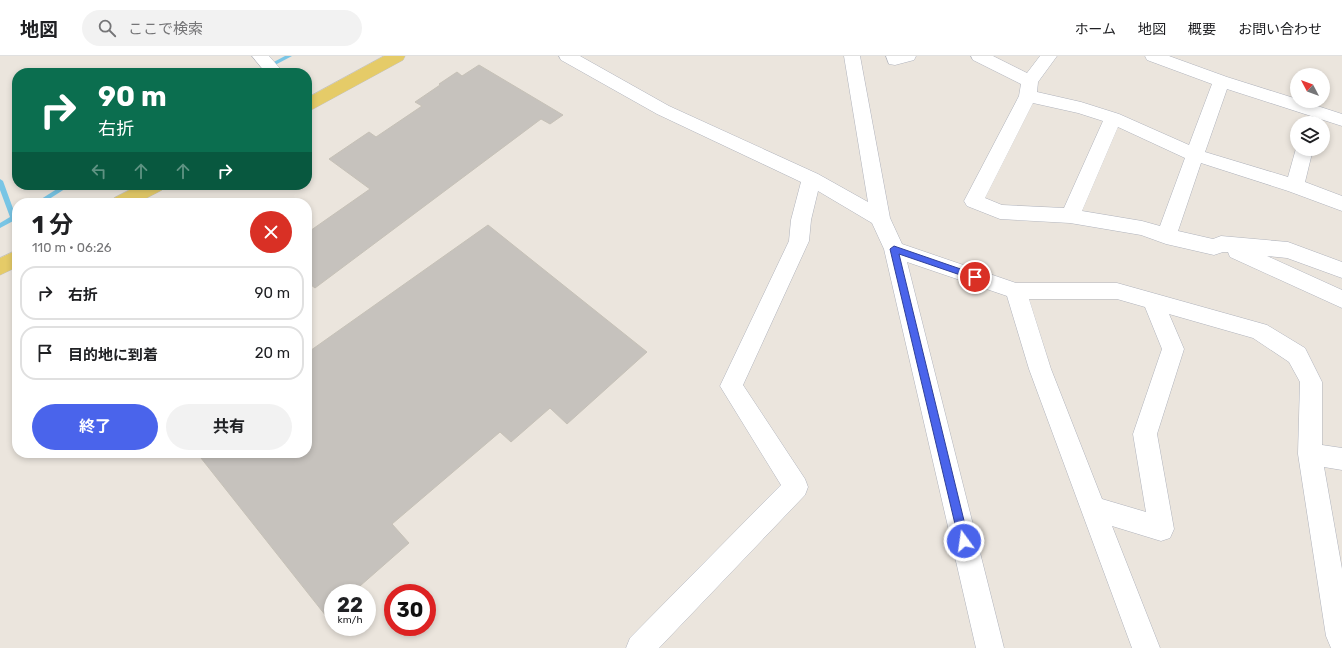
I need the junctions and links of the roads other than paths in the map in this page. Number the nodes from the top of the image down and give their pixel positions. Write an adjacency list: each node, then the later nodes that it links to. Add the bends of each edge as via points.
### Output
1 (260, 56): 10 (street)
2 (397, 56): 13 (main road)
3 (567, 56): 20 (street, via 664,110)
4 (852, 56): 26 (street)
5 (894, 56): 6 (street, via 895,60)
6 (908, 56)
7 (1049, 56): 12 (street)
8 (1154, 56): 11 (street)
9 (986, 57): 12 (street)
10 (271, 68)
11 (1221, 81): 14 (street); 18 (street)
12 (1029, 89): 15 (street); 25 (street, via 974,201 1000,212)
13 (312, 102)
14 (1310, 116)
15 (1113, 118): 18 (street); 25 (street)
16 (1330, 119): 17 (street)
17 (1342, 120)
18 (1195, 155): 21 (street); 27 (street)
19 (1302, 156): 21 (street)
20 (811, 179): 26 (street); 40 (street, via 801,220 799,241 731,386 796,486)
21 (1295, 186): 24 (street)
22 (146, 190): 23 (main road)
23 (130, 198)
24 (1342, 204)
25 (1070, 216): 27 (street, via 1142,228)
26 (880, 218): 29 (street)
27 (1166, 236): 28 (street, via 1214,247)
28 (1221, 244): 32 (street, via 1288,250); 34 (street)
29 (894, 249): 33 (street); 41 (street)
30 (12, 261): 31 (main road)
31 (0, 267)
32 (1342, 270)
33 (1016, 291): 35 (street, via 1118,291); 38 (street, via 1040,369)
34 (1342, 299)
35 (1152, 300): 36 (street, via 1259,330 1297,355 1311,382); 38 (street, via 1173,349 1145,434 1161,529)
36 (1310, 454): 37 (street); 39 (street)
37 (1342, 459)
38 (1093, 508): 42 (street)
39 (1341, 638)
40 (640, 648)
41 (990, 648)
42 (1146, 648)

